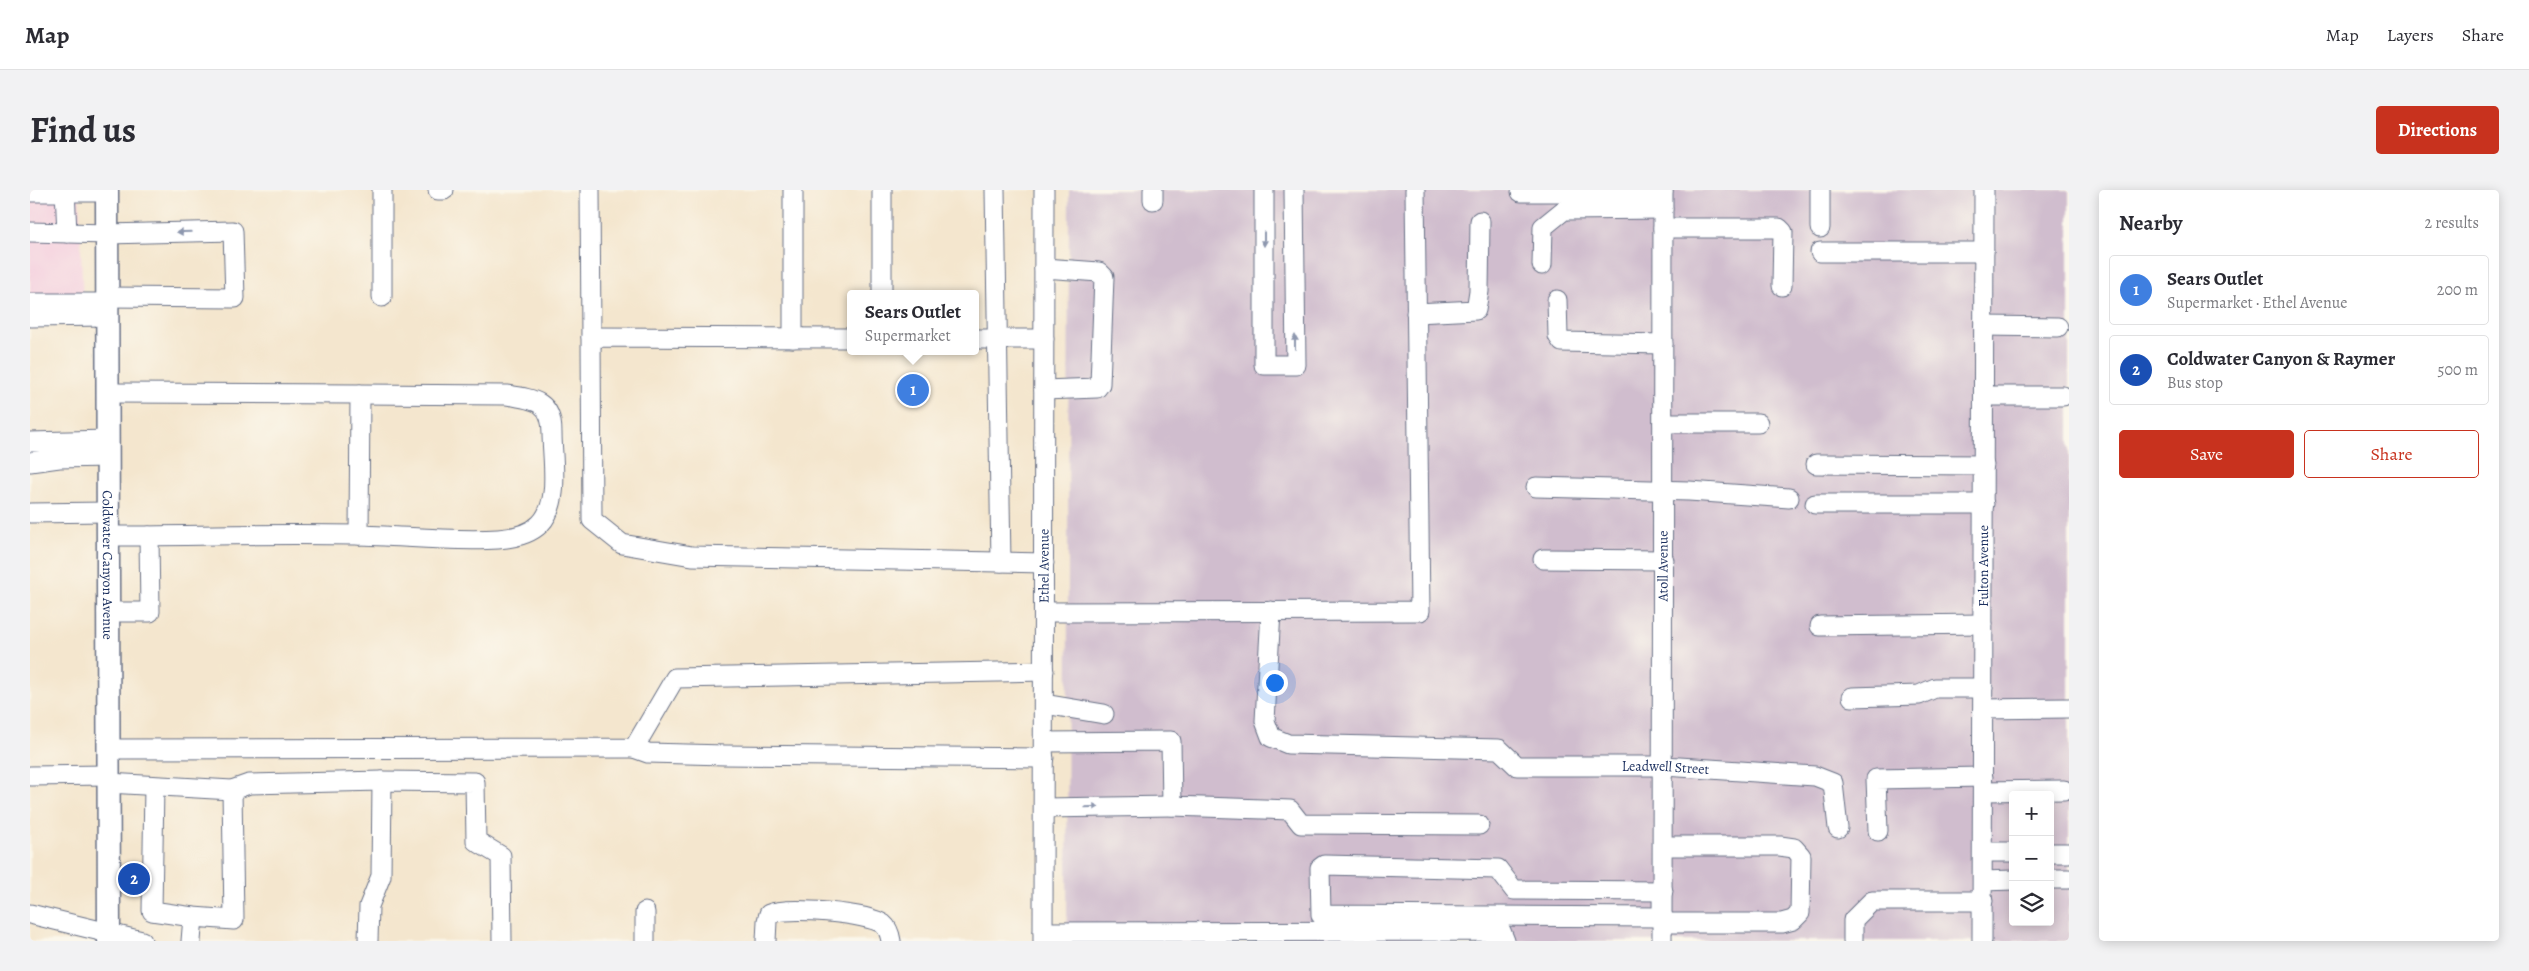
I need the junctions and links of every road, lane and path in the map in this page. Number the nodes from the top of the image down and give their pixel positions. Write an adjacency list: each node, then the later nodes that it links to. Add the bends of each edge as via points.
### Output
1 (382, 190): 30 (street)
2 (438, 190): 3 (street)
3 (444, 190)
4 (590, 190): 38 (street)
5 (793, 190): 39 (street)
6 (882, 190): 29 (street)
7 (995, 190): 42 (street)
8 (1044, 190): 27 (street, Ethel Avenue)
9 (1264, 190): 10 (street, one-way to 10, via 1264,365 1296,364)
10 (1294, 190)
11 (1414, 190): 34 (street)
12 (1820, 190): 20 (street)
13 (1984, 190): 25 (street, Fulton Avenue)
14 (65, 191): 15 (street); 16 (street); 22 (street)
15 (107, 191): 23 (main road, Coldwater Canyon Avenue)
16 (30, 192)
17 (1521, 192): 18 (street)
18 (1663, 205): 26 (street, via 1564,210 1542,227); 28 (street, via 1779,228 1783,232); 44 (street, Atoll Avenue)
19 (1480, 221): 34 (street, via 1479,301 1476,310)
20 (1820, 228)
21 (30, 232): 22 (street)
22 (67, 233): 23 (street)
23 (107, 234): 33 (main road, Coldwater Canyon Avenue); 33 (street, one-way to 23, via 235,298 233,231)
24 (1820, 252): 25 (street)
25 (1984, 252): 36 (street, Fulton Avenue)
26 (1542, 265)
27 (1044, 268): 43 (street, Ethel Avenue); 45 (street, via 1099,272 1104,277 1100,384 1097,388)
28 (1782, 286)
29 (882, 290)
30 (382, 297)
31 (1556, 300): 44 (street, via 1558,336 1562,342)
32 (30, 303): 33 (street)
33 (107, 305): 35 (street); 46 (main road, Coldwater Canyon Avenue)
34 (1416, 313): 71 (street, via 1420,611)
35 (30, 317)
36 (1984, 326): 37 (street); 48 (street, Fulton Avenue)
37 (2058, 326)
38 (591, 337): 39 (street); 69 (street, via 592,520 622,544 692,556)
39 (793, 338): 40 (street)
40 (847, 338)
41 (979, 339): 42 (street)
42 (997, 339): 43 (street); 69 (street)
43 (1044, 339): 45 (street, Ethel Avenue)
44 (1663, 344): 50 (street, Atoll Avenue)
45 (1044, 390): 70 (street, Ethel Avenue)
46 (107, 393): 47 (street); 53 (main road, Coldwater Canyon Avenue)
47 (360, 394): 64 (street); 64 (street, via 507,394 541,404 549,412 552,424 553,490 547,516 541,524 508,538)
48 (1984, 396): 49 (street); 56 (street, Fulton Avenue)
49 (2063, 396)
50 (1663, 423): 51 (street); 58 (street, Atoll Avenue)
51 (1758, 424)
52 (30, 442): 53 (street)
53 (107, 449): 54 (street); 62 (main road, Coldwater Canyon Avenue)
54 (30, 462)
55 (1816, 464): 56 (street)
56 (1984, 465): 61 (street, Fulton Avenue)
57 (1536, 487): 58 (street)
58 (1664, 491): 59 (street); 68 (street, Atoll Avenue)
59 (1789, 498)
60 (1815, 504): 61 (street)
61 (1984, 504): 74 (street, Fulton Avenue)
62 (107, 512): 63 (street); 65 (main road, Coldwater Canyon Avenue)
63 (30, 513)
64 (359, 535): 66 (street)
65 (107, 536): 66 (street); 72 (main road, Coldwater Canyon Avenue)
66 (149, 536): 72 (street, via 150,612)
67 (1543, 559): 68 (street)
68 (1664, 560): 86 (street, Atoll Avenue)
69 (1001, 562): 70 (street)
70 (1044, 562): 73 (street, Ethel Avenue)
71 (1271, 611): 73 (street); 86 (street, Leadwell Street, via 1266,721 1271,736 1288,744 1498,749 1516,766)
72 (107, 612): 84 (main road, Coldwater Canyon Avenue)
73 (1044, 612): 76 (street, Ethel Avenue)
74 (1984, 624): 75 (street); 77 (street, Fulton Avenue)
75 (1820, 626)
76 (1044, 671): 79 (street, Ethel Avenue); 83 (street, via 675,678)
77 (1983, 688): 78 (street, via 1935,688 1919,695); 81 (street, Fulton Avenue)
78 (1852, 697)
79 (1044, 704): 82 (street); 85 (street, Ethel Avenue)
80 (2069, 708): 81 (street)
81 (1983, 709): 90 (street, Fulton Avenue)
82 (1104, 714)
83 (634, 748): 84 (street); 85 (street, via 648,753 725,755)
84 (108, 749): 88 (main road, Coldwater Canyon Avenue)
85 (1044, 750): 94 (street, via 1171,741); 95 (street, Ethel Avenue)
86 (1664, 766): 97 (street, Leadwell Street, via 1815,776 1833,782); 99 (street, Atoll Avenue)
87 (30, 776): 88 (street)
88 (108, 779): 91 (street); 115 (main road, Coldwater Canyon Avenue)
89 (382, 782): 92 (street, via 249,784); 118 (street, via 381,876 369,906); 119 (street, via 475,782 476,841 500,856)
90 (1983, 784): 93 (street); 98 (street, via 1876,779); 100 (street, Fulton Avenue)
91 (154, 786): 92 (street); 112 (street, via 152,911)
92 (232, 790): 112 (street, via 234,920)
93 (2064, 790)
94 (1172, 806): 95 (street, one-way to 94); 96 (street, via 1290,810 1300,824)
95 (1044, 808): 114 (street, Ethel Avenue)
96 (1479, 825)
97 (1838, 828)
98 (1878, 831)
99 (1664, 846): 108 (street, Atoll Avenue); 113 (street, via 1780,846 1794,848 1801,856 1800,912 1793,920)
100 (1983, 852): 101 (street); 107 (street, Fulton Avenue)
101 (2009, 852)
102 (2054, 853): 103 (street)
103 (2069, 853)
104 (2054, 879): 105 (street)
105 (2069, 879)
106 (2009, 880): 107 (street)
107 (1983, 881): 109 (street, Fulton Avenue)
108 (1663, 891): 113 (street, Atoll Avenue); 113 (street, via 1514,890 1498,869 1324,865 1320,868 1321,915)
109 (1983, 901): 124 (street, via 1872,901 1853,920); 125 (street, Fulton Avenue)
110 (645, 912): 120 (street)
111 (30, 914): 115 (street)
112 (193, 917): 117 (street)
113 (1663, 927)
114 (1043, 936): 123 (street, via 1501,931)
115 (109, 937): 116 (street)
116 (142, 941)
117 (192, 941)
118 (368, 941)
119 (502, 941)
120 (646, 941)
121 (766, 941): 122 (street, via 769,914 778,910 871,918 884,925)
122 (891, 941)
123 (1505, 941)
124 (1853, 941)
125 (1982, 941)

